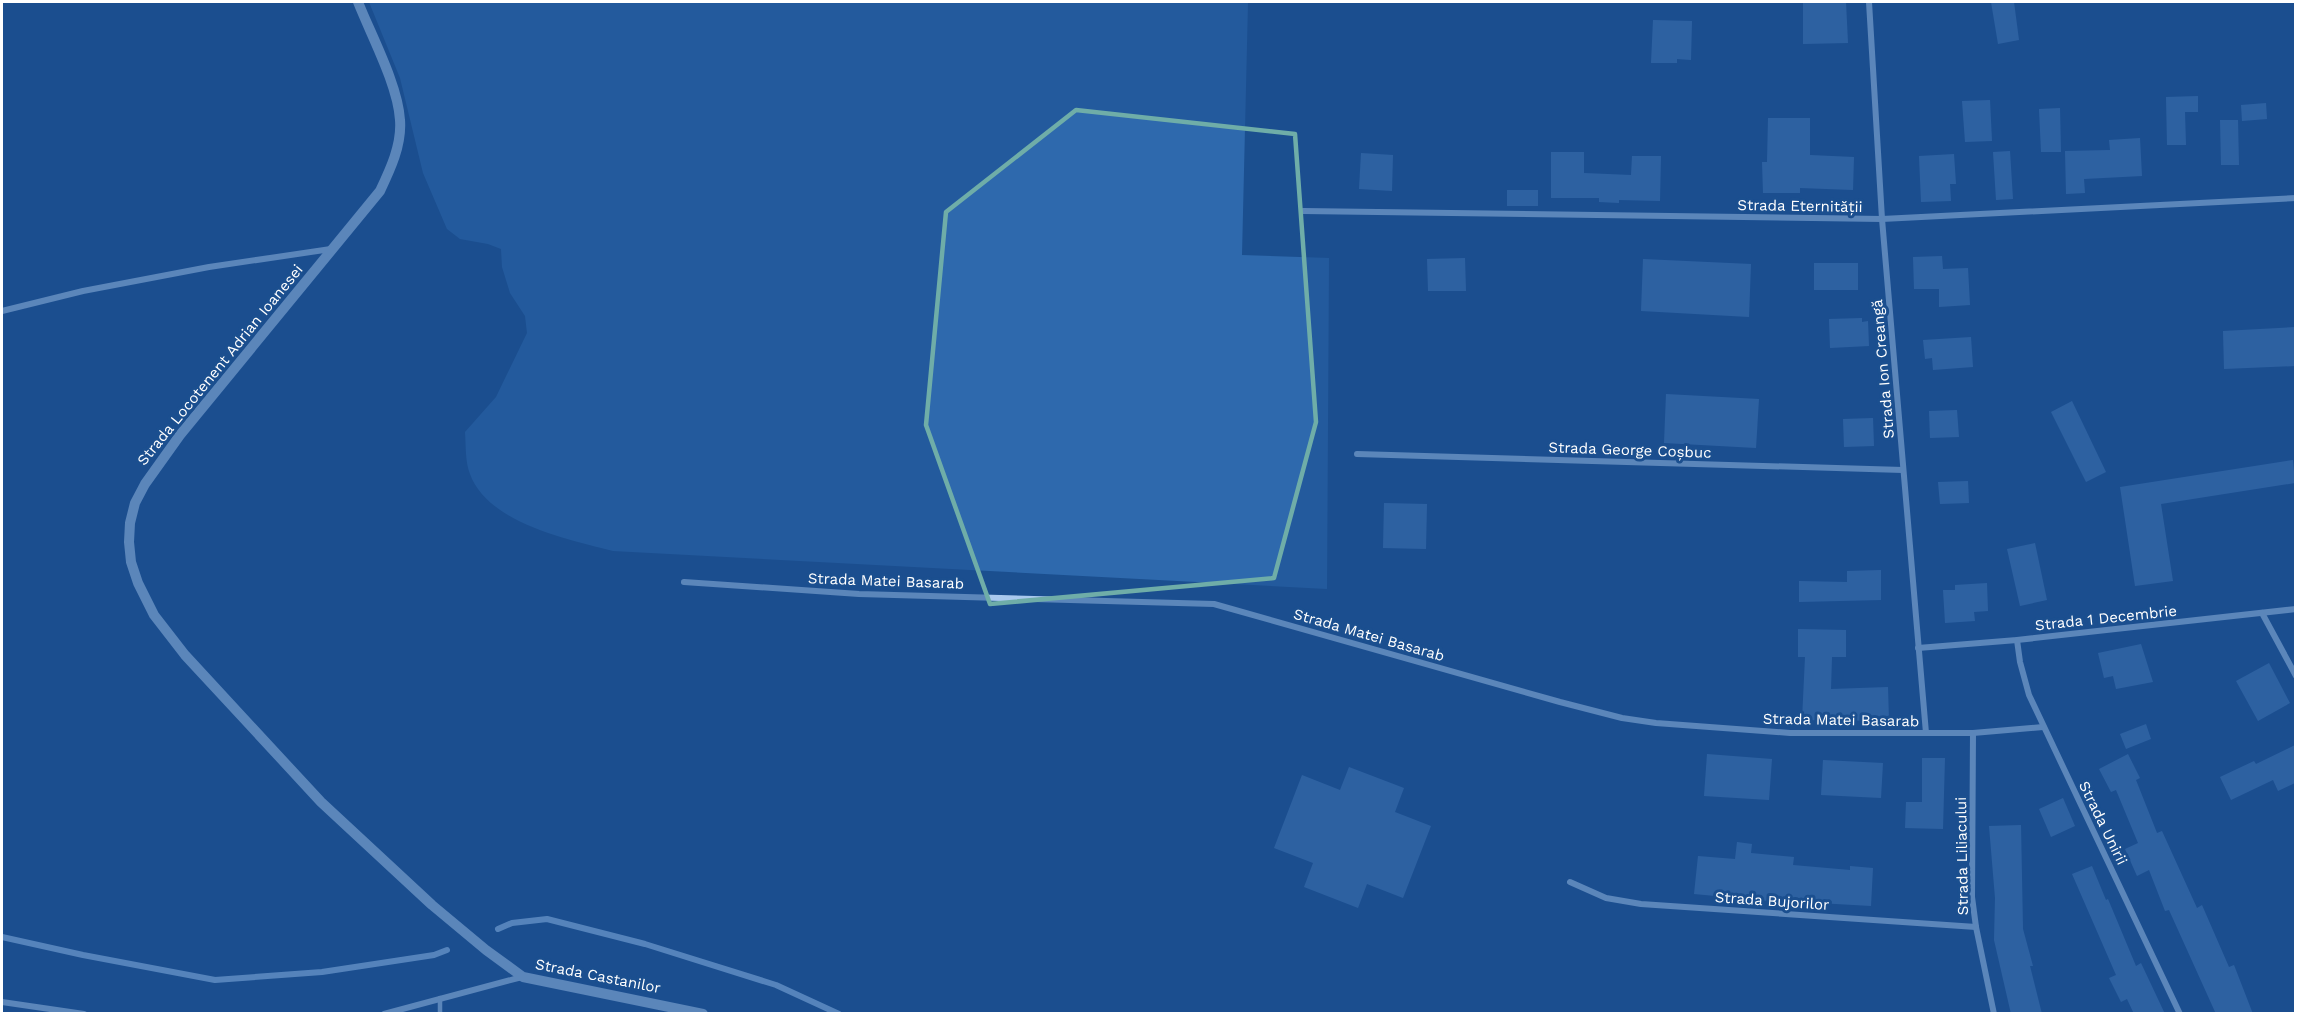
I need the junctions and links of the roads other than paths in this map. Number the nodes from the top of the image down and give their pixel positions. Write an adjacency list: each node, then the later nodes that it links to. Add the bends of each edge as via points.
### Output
1 (358, 2): 6 (street, Strada Locotenent Adrian Ioanesei, via 393,89 400,121 392,168 380,191)
2 (1869, 2): 5 (street, Strada Ion Creangă)
3 (2295, 198): 5 (street, Strada Eternității)
4 (1303, 211): 5 (street, Strada Eternității)
5 (1882, 219): 9 (street, Strada Ion Creangă)
6 (332, 249): 7 (street, via 197,269); 21 (street, Strada Locotenent Adrian Ioanesei, via 180,435 145,484 130,523 131,562 154,615 184,655 313,793 432,905)
7 (2, 311)
8 (1357, 454): 9 (street, Strada George Coșbuc)
9 (1903, 470): 14 (street, Strada Ion Creangă)
10 (684, 582): 17 (street, Strada Matei Basarab, via 859,594 1214,604 1622,718 1790,733)
11 (2295, 609): 12 (street, Strada 1 Decembrie)
12 (2262, 613): 13 (street, Strada 1 Decembrie); 15 (street)
13 (2017, 640): 14 (street, Strada 1 Decembrie); 16 (street, Strada Unirii, via 2024,678)
14 (1918, 648): 17 (street, Strada Ion Creangă)
15 (2295, 676)
16 (2043, 727): 18 (street, Strada Matei Basarab); 30 (street, Strada Unirii)
17 (1926, 733): 18 (street, Strada Matei Basarab)
18 (1973, 733): 20 (street, Strada Liliacului, via 1972,897)
19 (1570, 882): 20 (street, Strada Bujorilor, via 1606,898 1641,904)
20 (1976, 927): 29 (street, Strada Liliacului)
21 (523, 976): 22 (street, Strada Castanilor); 28 (street, Strada Castanilor)
22 (440, 998): 26 (street, Strada Castanilor); 27 (lane)
23 (2, 1002): 24 (street)
24 (49, 1012): 25 (street)
25 (84, 1014)
26 (384, 1014)
27 (440, 1014)
28 (703, 1014)
29 (1994, 1014)
30 (2180, 1014)

